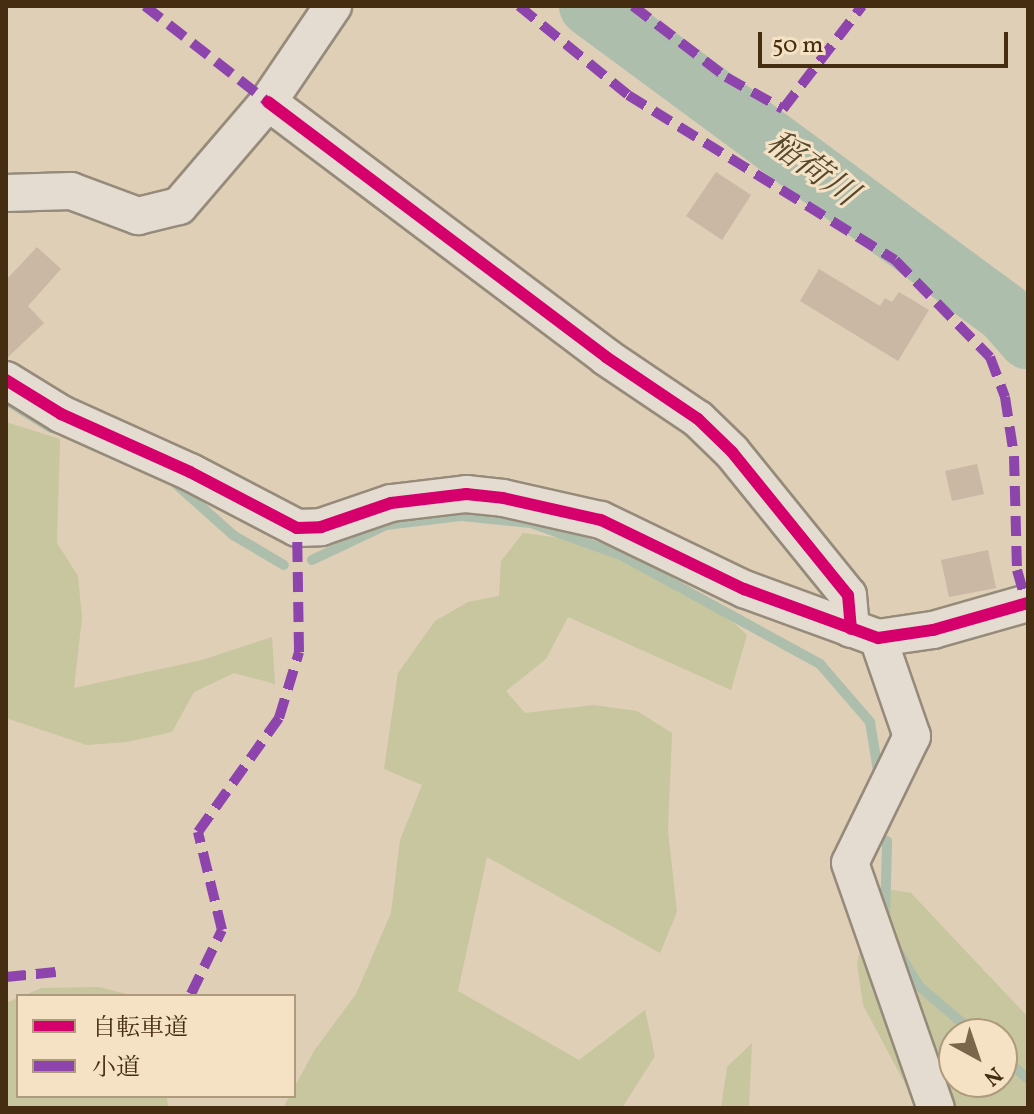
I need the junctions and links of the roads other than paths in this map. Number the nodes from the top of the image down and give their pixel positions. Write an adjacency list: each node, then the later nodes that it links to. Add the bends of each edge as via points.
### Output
1 (333, 6): 2 (street)
2 (268, 102): 3 (street, via 179,206 167,212 138,216 71,191); 6 (street, via 606,357 698,419 732,452 848,595)
3 (6, 193)
4 (6, 380): 6 (street, via 61,414 297,528 321,527 391,503 435,497 466,494 543,503 601,520 744,589)
5 (1026, 603): 6 (street, via 933,630)
6 (864, 634): 7 (street, via 912,736 850,863)
7 (936, 1108)

